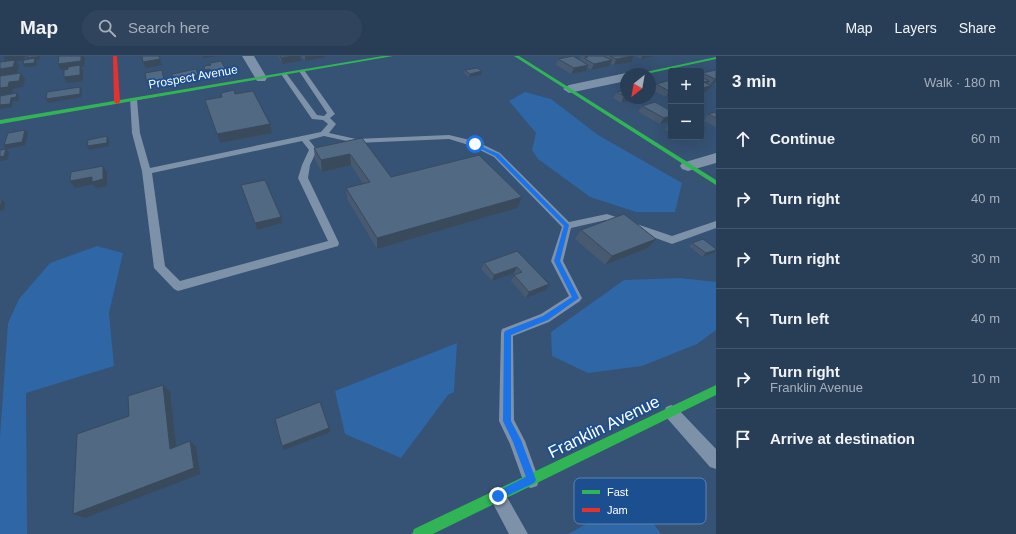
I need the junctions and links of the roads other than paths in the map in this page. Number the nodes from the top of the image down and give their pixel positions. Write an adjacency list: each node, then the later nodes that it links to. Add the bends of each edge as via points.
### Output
1 (115, 56): 13 (street)
2 (248, 56): 9 (street)
3 (385, 56): 7 (street, Prospect Avenue)
4 (516, 56): 11 (street)
5 (716, 58): 6 (street)
6 (656, 70)
7 (302, 71): 8 (street, Prospect Avenue); 14 (lane, via 331,114)
8 (284, 74): 9 (street, Prospect Avenue); 14 (lane, via 315,117)
9 (261, 78): 12 (street, Prospect Avenue)
10 (620, 78): 11 (street)
11 (569, 89): 19 (street)
12 (132, 100): 13 (street, Prospect Avenue); 20 (lane, via 136,133)
13 (117, 102): 15 (street, Prospect Avenue)
14 (325, 118): 16 (lane, via 332,124)
15 (0, 122)
16 (324, 134): 17 (lane); 23 (lane, via 356,141 449,137 475,144 497,155)
17 (304, 138): 20 (lane); 20 (lane, via 313,150 303,178 334,244 178,286 160,268)
18 (716, 158): 19 (street)
19 (688, 166): 21 (street)
20 (148, 171)
21 (716, 183)
22 (716, 224): 23 (lane, via 672,240 607,216)
23 (567, 226): 27 (lane, via 557,261 576,298 546,318 507,333 507,421 517,440)
24 (716, 390): 25 (street, Franklin Avenue)
25 (671, 412): 26 (lane); 27 (street, Franklin Avenue)
26 (716, 460)
27 (531, 480): 28 (street, Franklin Avenue)
28 (498, 496): 29 (street, Franklin Avenue); 30 (lane)
29 (419, 534)
30 (519, 534)

